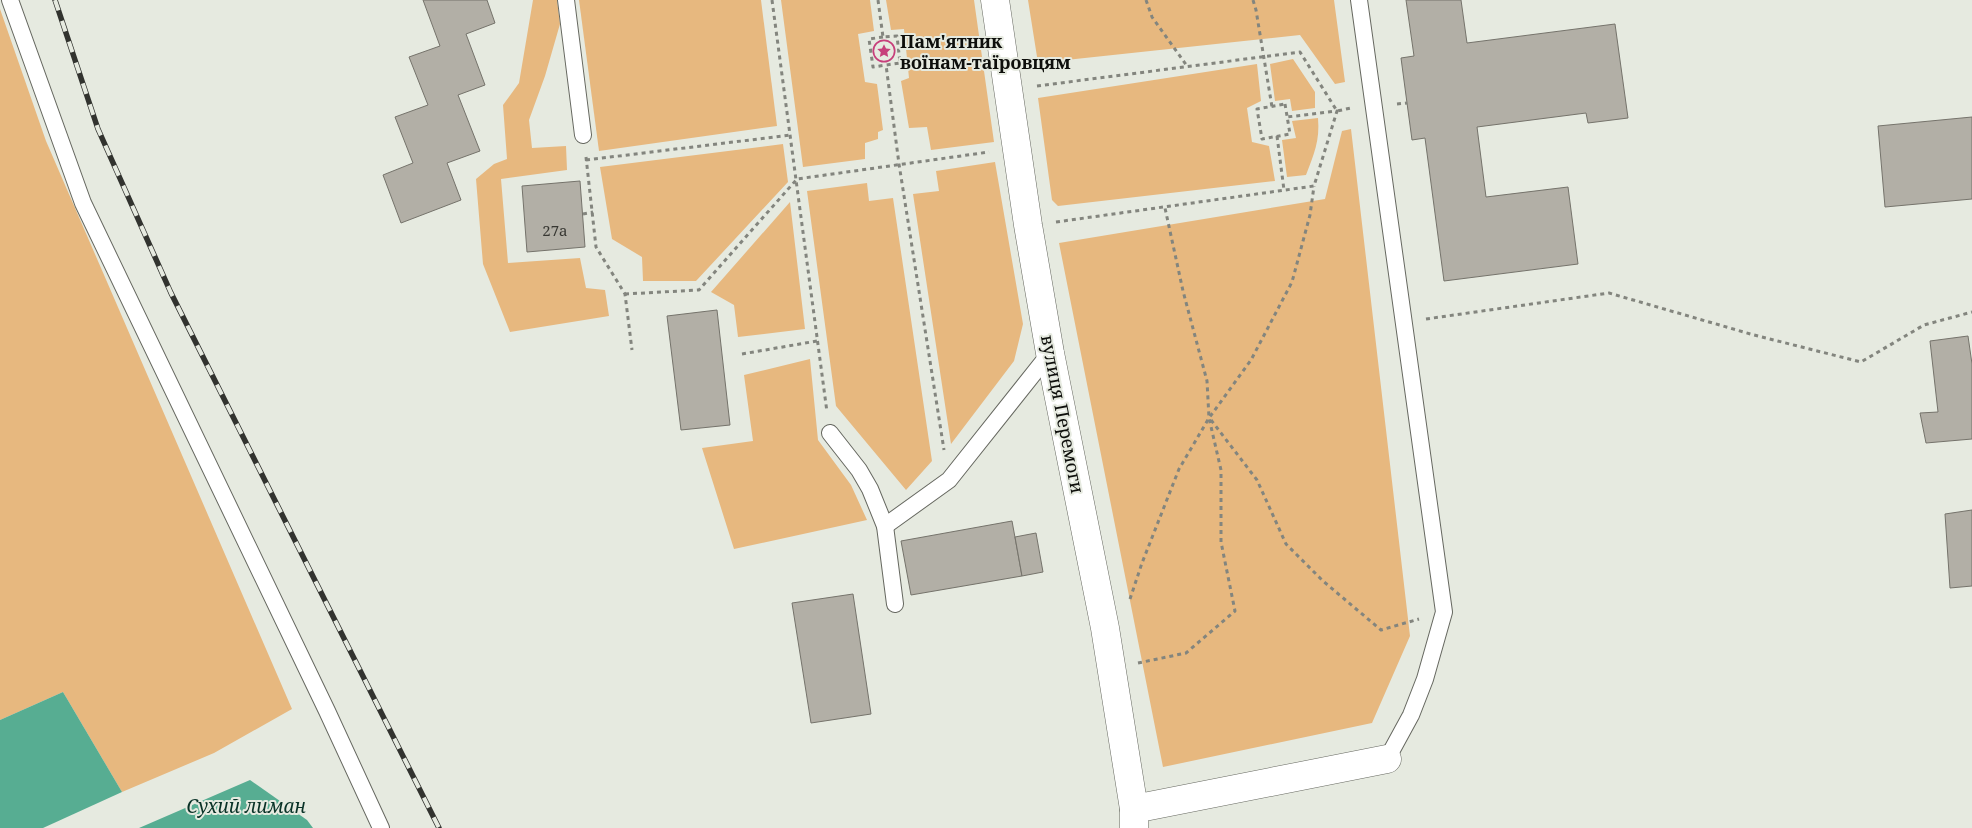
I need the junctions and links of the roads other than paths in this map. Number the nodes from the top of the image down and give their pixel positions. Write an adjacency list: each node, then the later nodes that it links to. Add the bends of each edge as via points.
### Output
1 (10, 0): 12 (lane, via 82,203 328,710)
2 (566, 0): 5 (lane)
3 (995, 0): 6 (street, вулиця Перемоги)
4 (1359, 0): 10 (lane, via 1444,612 1425,679)
5 (582, 135)
6 (1050, 353): 8 (lane, via 949,480); 11 (street, вулиця Перемоги, via 1105,628)
7 (830, 433): 8 (lane, via 859,470)
8 (885, 526): 9 (lane)
9 (895, 604)
10 (1387, 759): 11 (street)
11 (1134, 819)
12 (381, 828)

